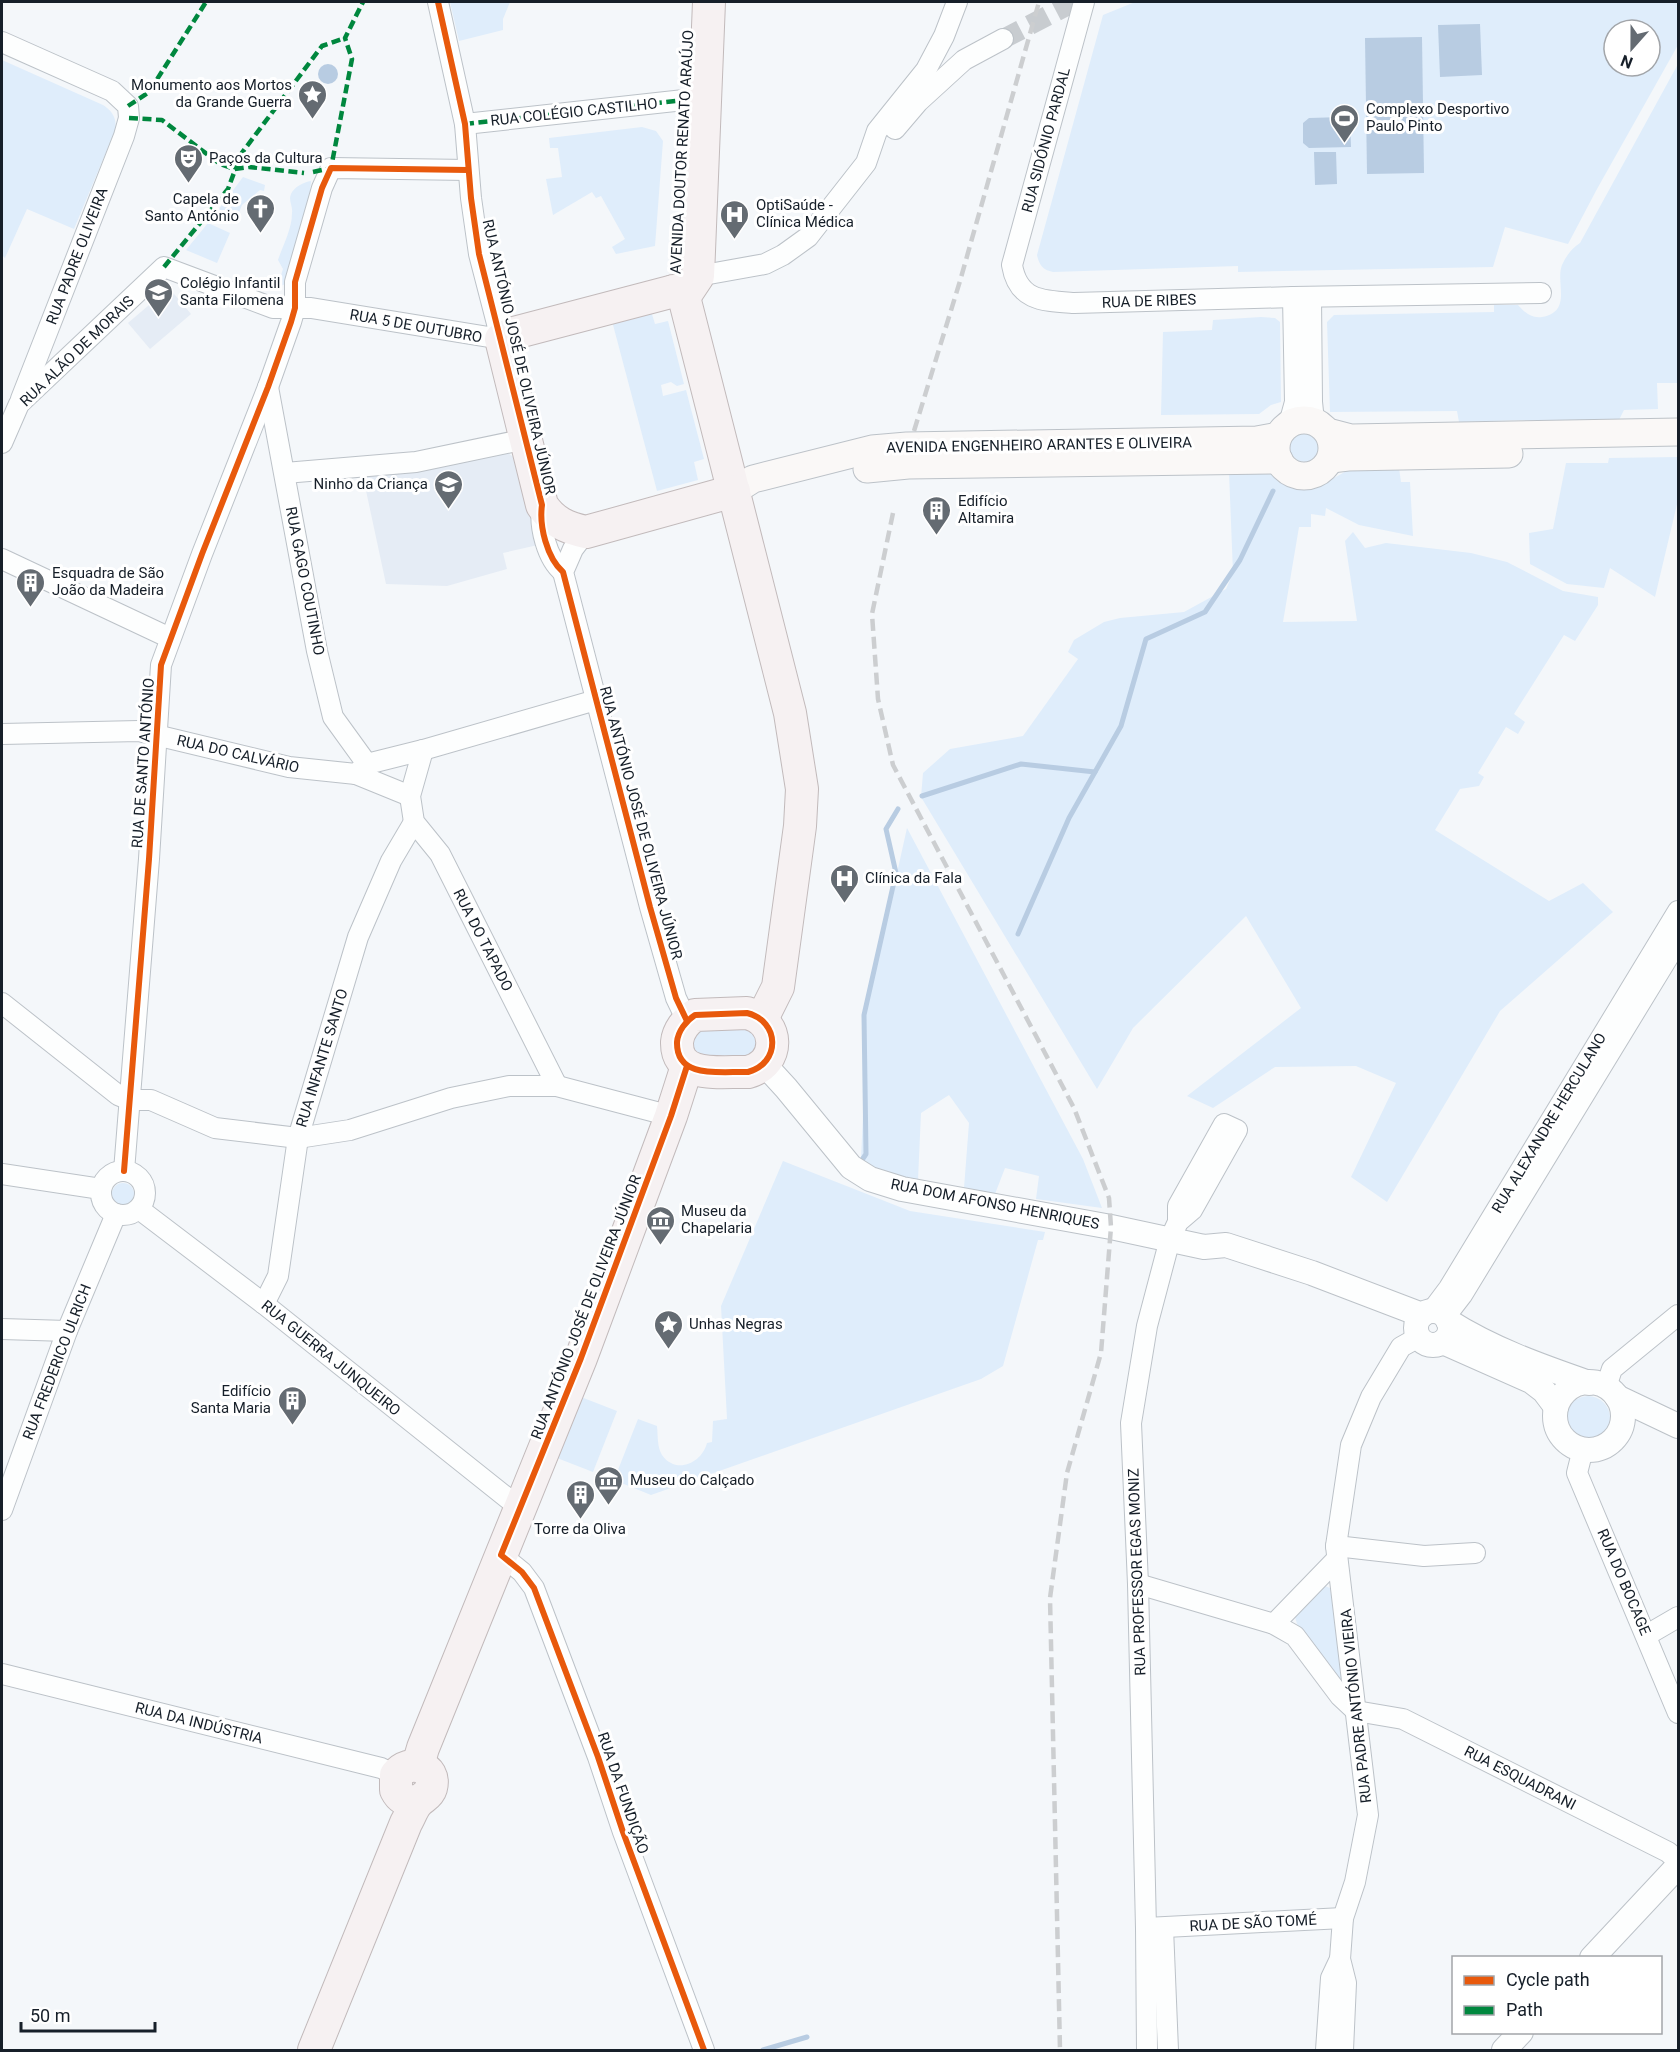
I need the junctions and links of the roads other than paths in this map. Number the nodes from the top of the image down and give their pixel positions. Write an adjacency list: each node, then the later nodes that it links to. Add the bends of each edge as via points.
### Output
1 (438, 2): 9 (street, RUA ANTÓNIO JOSÉ DE OLIVEIRA JÚNIOR)
2 (690, 2): 8 (main road, AVENIDA DOUTOR RENATO ARAÚJO)
3 (709, 2): 14 (main road, AVENIDA DOUTOR RENATO ARAÚJO)
4 (957, 2): 10 (street, RUA 5 DE OUTUBRO, via 930,61 877,131)
5 (1084, 2): 13 (street, RUA SIDÓNIO PARDAL, via 1012,265)
6 (1003, 39): 10 (street, via 964,60 918,102)
7 (2, 42): 20 (street, RUA PADRE OLIVEIRA, via 112,91 128,106 129,118)
8 (684, 100): 9 (street, RUA COLÉGIO CASTILHO); 14 (main road, AVENIDA DOUTOR RENATO ARAÚJO, via 678,252)
9 (465, 123): 11 (street, RUA ANTÓNIO JOSÉ DE OLIVEIRA JÚNIOR)
10 (866, 163): 14 (street, RUA 5 DE OUTUBRO, via 808,237 783,255)
11 (468, 170): 17 (street, RUA DE SANTO ANTÓNIO, via 331,168 295,282); 18 (street, RUA ANTÓNIO JOSÉ DE OLIVEIRA JÚNIOR, via 479,254)
12 (164, 267): 17 (street, RUA 5 DE OUTUBRO, via 273,308); 20 (street, RUA ALÃO DE MORAIS)
13 (1014, 279): 16 (street, RUA DE RIBES, via 1034,298 1074,303)
14 (686, 288): 18 (main road, RUA 5 DE OUTUBRO); 28 (main road, AVENIDA DOUTOR RENATO ARAÚJO)
15 (1541, 293): 16 (street, RUA DE RIBES)
16 (1302, 297): 22 (street, via 1312,402)
17 (295, 308): 18 (street, RUA 5 DE OUTUBRO); 19 (street, RUA DE SANTO ANTÓNIO)
18 (501, 339): 23 (main road, RUA ANTÓNIO JOSÉ DE OLIVEIRA JÚNIOR)
19 (268, 387): 27 (street, RUA GAGO COUTINHO); 33 (street, RUA DE SANTO ANTÓNIO)
20 (19, 404): 24 (street, RUA ALÃO DE MORAIS)
21 (1678, 432): 22 (main road, AVENIDA ENGENHEIRO ARANTES E OLIVEIRA, via 1351,438)
22 (1298, 435): 26 (main road, via 1333,445); 26 (main road, via 1292,474 1319,473); 28 (main road, AVENIDA ENGENHEIRO ARANTES E OLIVEIRA, via 879,467 759,495)
23 (526, 439): 27 (street, via 416,462); 29 (main road, RUA ANTÓNIO JOSÉ DE OLIVEIRA JÚNIOR)
24 (2, 443)
25 (1678, 451): 26 (main road)
26 (1331, 459)
27 (285, 473): 38 (street, RUA GAGO COUTINHO, via 333,717)
28 (734, 491): 30 (main road, AVENIDA ENGENHEIRO ARANTES E OLIVEIRA); 44 (main road, AVENIDA DOUTOR RENATO ARAÚJO, via 790,713 802,789 778,987)
29 (542, 505): 30 (main road, RUA ANTÓNIO JOSÉ DE OLIVEIRA JÚNIOR, via 555,520); 32 (street, RUA ANTÓNIO JOSÉ DE OLIVEIRA JÚNIOR, via 540,519 554,564)
30 (586, 532): 32 (street)
31 (2, 560): 33 (street)
32 (563, 572): 34 (street, RUA ANTÓNIO JOSÉ DE OLIVEIRA JÚNIOR)
33 (170, 638): 36 (street, RUA DE SANTO ANTÓNIO, via 161,665)
34 (596, 700): 37 (street, RUA DO CALVÁRIO); 45 (street, RUA ANTÓNIO JOSÉ DE OLIVEIRA JÚNIOR, via 650,907 676,998)
35 (2, 734): 36 (street, RUA DO CALVÁRIO)
36 (158, 734): 38 (street, RUA DO CALVÁRIO, via 289,767); 49 (street, RUA DE SANTO ANTÓNIO)
37 (423, 750): 38 (street, RUA DO CALVÁRIO); 39 (street)
38 (362, 769): 39 (street, RUA DO CALVÁRIO)
39 (410, 796): 40 (street)
40 (414, 822): 48 (street, RUA DO TAPADO, via 440,854); 51 (street, RUA INFANTE SANTO, via 391,861 358,937)
41 (1678, 911): 42 (street, RUA ALEXANDRE HERCULANO)
42 (1674, 938): 60 (street, RUA ALEXANDRE HERCULANO, via 1449,1288)
43 (2, 1003): 49 (street, via 118,1095)
44 (762, 1019): 45 (main road, via 747,1013 695,1015); 46 (main road, via 772,1038 771,1053)
45 (687, 1021): 47 (main road, via 677,1038 680,1056)
46 (764, 1064): 47 (main road, via 748,1072 699,1072); 57 (street, RUA DOM AFONSO HENRIQUES, via 839,1154 870,1179 902,1189 1111,1227)
47 (687, 1066): 50 (main road, RUA ANTÓNIO JOSÉ DE OLIVEIRA JÚNIOR)
48 (556, 1086): 50 (street); 51 (street, via 509,1086 474,1093 350,1130)
49 (130, 1100): 51 (street, via 151,1100 215,1128); 52 (street, RUA DE SANTO ANTÓNIO)
50 (671, 1116): 69 (main road, RUA ANTÓNIO JOSÉ DE OLIVEIRA JÚNIOR)
51 (298, 1138): 58 (street, RUA INFANTE SANTO, via 278,1276)
52 (124, 1172): 54 (street, via 112,1174); 55 (street, via 136,1175 144,1185 145,1198)
53 (2, 1174): 54 (street)
54 (101, 1189): 56 (street, via 102,1202)
55 (139, 1209): 56 (street, via 129,1215); 58 (street, RUA GUERRA JUNQUEIRO)
56 (116, 1214): 62 (street, RUA FREDERICO ULRICH)
57 (1174, 1231): 60 (street, RUA DOM AFONSO HENRIQUES, via 1222,1258); 74 (street, RUA PROFESSOR EGAS MONIZ, via 1147,1326 1131,1423)
58 (264, 1304): 69 (street, RUA GUERRA JUNQUEIRO)
59 (1678, 1316): 63 (street, via 1612,1369)
60 (1432, 1325): 63 (street, RUA DOM AFONSO HENRIQUES, via 1473,1337); 64 (street, RUA DOM AFONSO HENRIQUES, via 1531,1381); 71 (street, RUA PADRE ANTÓNIO VIEIRA, via 1401,1347 1371,1397 1350,1445)
61 (2, 1329): 62 (street)
62 (67, 1331): 70 (street, RUA FREDERICO ULRICH)
63 (1604, 1389): 64 (street, via 1580,1384 1565,1392); 65 (street, via 1622,1411); 66 (street, RUA DOM AFONSO HENRIQUES)
64 (1556, 1407): 68 (street, via 1560,1434 1574,1447)
65 (1622, 1425): 67 (street, via 1631,1424); 68 (street, via 1611,1442 1593,1450)
66 (1678, 1426)
67 (1678, 1442)
68 (1583, 1449): 77 (street, RUA DO BOCAGE, via 1577,1473)
69 (520, 1509): 73 (main road, RUA ANTÓNIO JOSÉ DE OLIVEIRA JÚNIOR)
70 (2, 1510)
71 (1337, 1552): 72 (street, via 1424,1556); 76 (street); 79 (street, RUA PADRE ANTÓNIO VIEIRA)
72 (1475, 1552)
73 (501, 1555): 81 (main road, RUA ANTÓNIO JOSÉ DE OLIVEIRA JÚNIOR); 91 (street, RUA DA FUNDIÇÃO, via 534,1588)
74 (1138, 1584): 76 (street); 85 (street, RUA PROFESSOR EGAS MONIZ)
75 (1678, 1617): 77 (street)
76 (1274, 1624): 79 (street, via 1295,1636)
77 (1647, 1635): 80 (street, RUA DO BOCAGE)
78 (2, 1674): 81 (street, RUA DA INDÚSTRIA, via 381,1768)
79 (1356, 1712): 82 (street, RUA ESQUADRANI, via 1403,1719 1668,1852); 84 (street, RUA PADRE ANTÓNIO VIEIRA, via 1368,1815 1355,1882)
80 (1678, 1713)
81 (408, 1784): 89 (main road, RUA ANTÓNIO JOSÉ DE OLIVEIRA JÚNIOR); 90 (main road, RUA ANTÓNIO JOSÉ DE OLIVEIRA JÚNIOR, via 406,1823)
82 (1678, 1861)
83 (1678, 1866): 86 (street)
84 (1343, 1918): 85 (street, RUA DE SÃO TOMÉ); 87 (street, RUA PADRE ANTÓNIO VIEIRA)
85 (1155, 1928): 92 (street, RUA PROFESSOR EGAS MONIZ); 93 (street, RUA PROFESSOR EGAS MONIZ)
86 (1594, 1956)
87 (1340, 1959): 94 (street, RUA PADRE ANTÓNIO VIEIRA, via 1331,1978); 95 (street, RUA PADRE ANTÓNIO VIEIRA, via 1346,1983)
88 (1519, 2034): 96 (street)
89 (298, 2050)
90 (314, 2050)
91 (704, 2050)
92 (1147, 2050)
93 (1168, 2050)
94 (1326, 2050)
95 (1342, 2050)
96 (1504, 2050)

